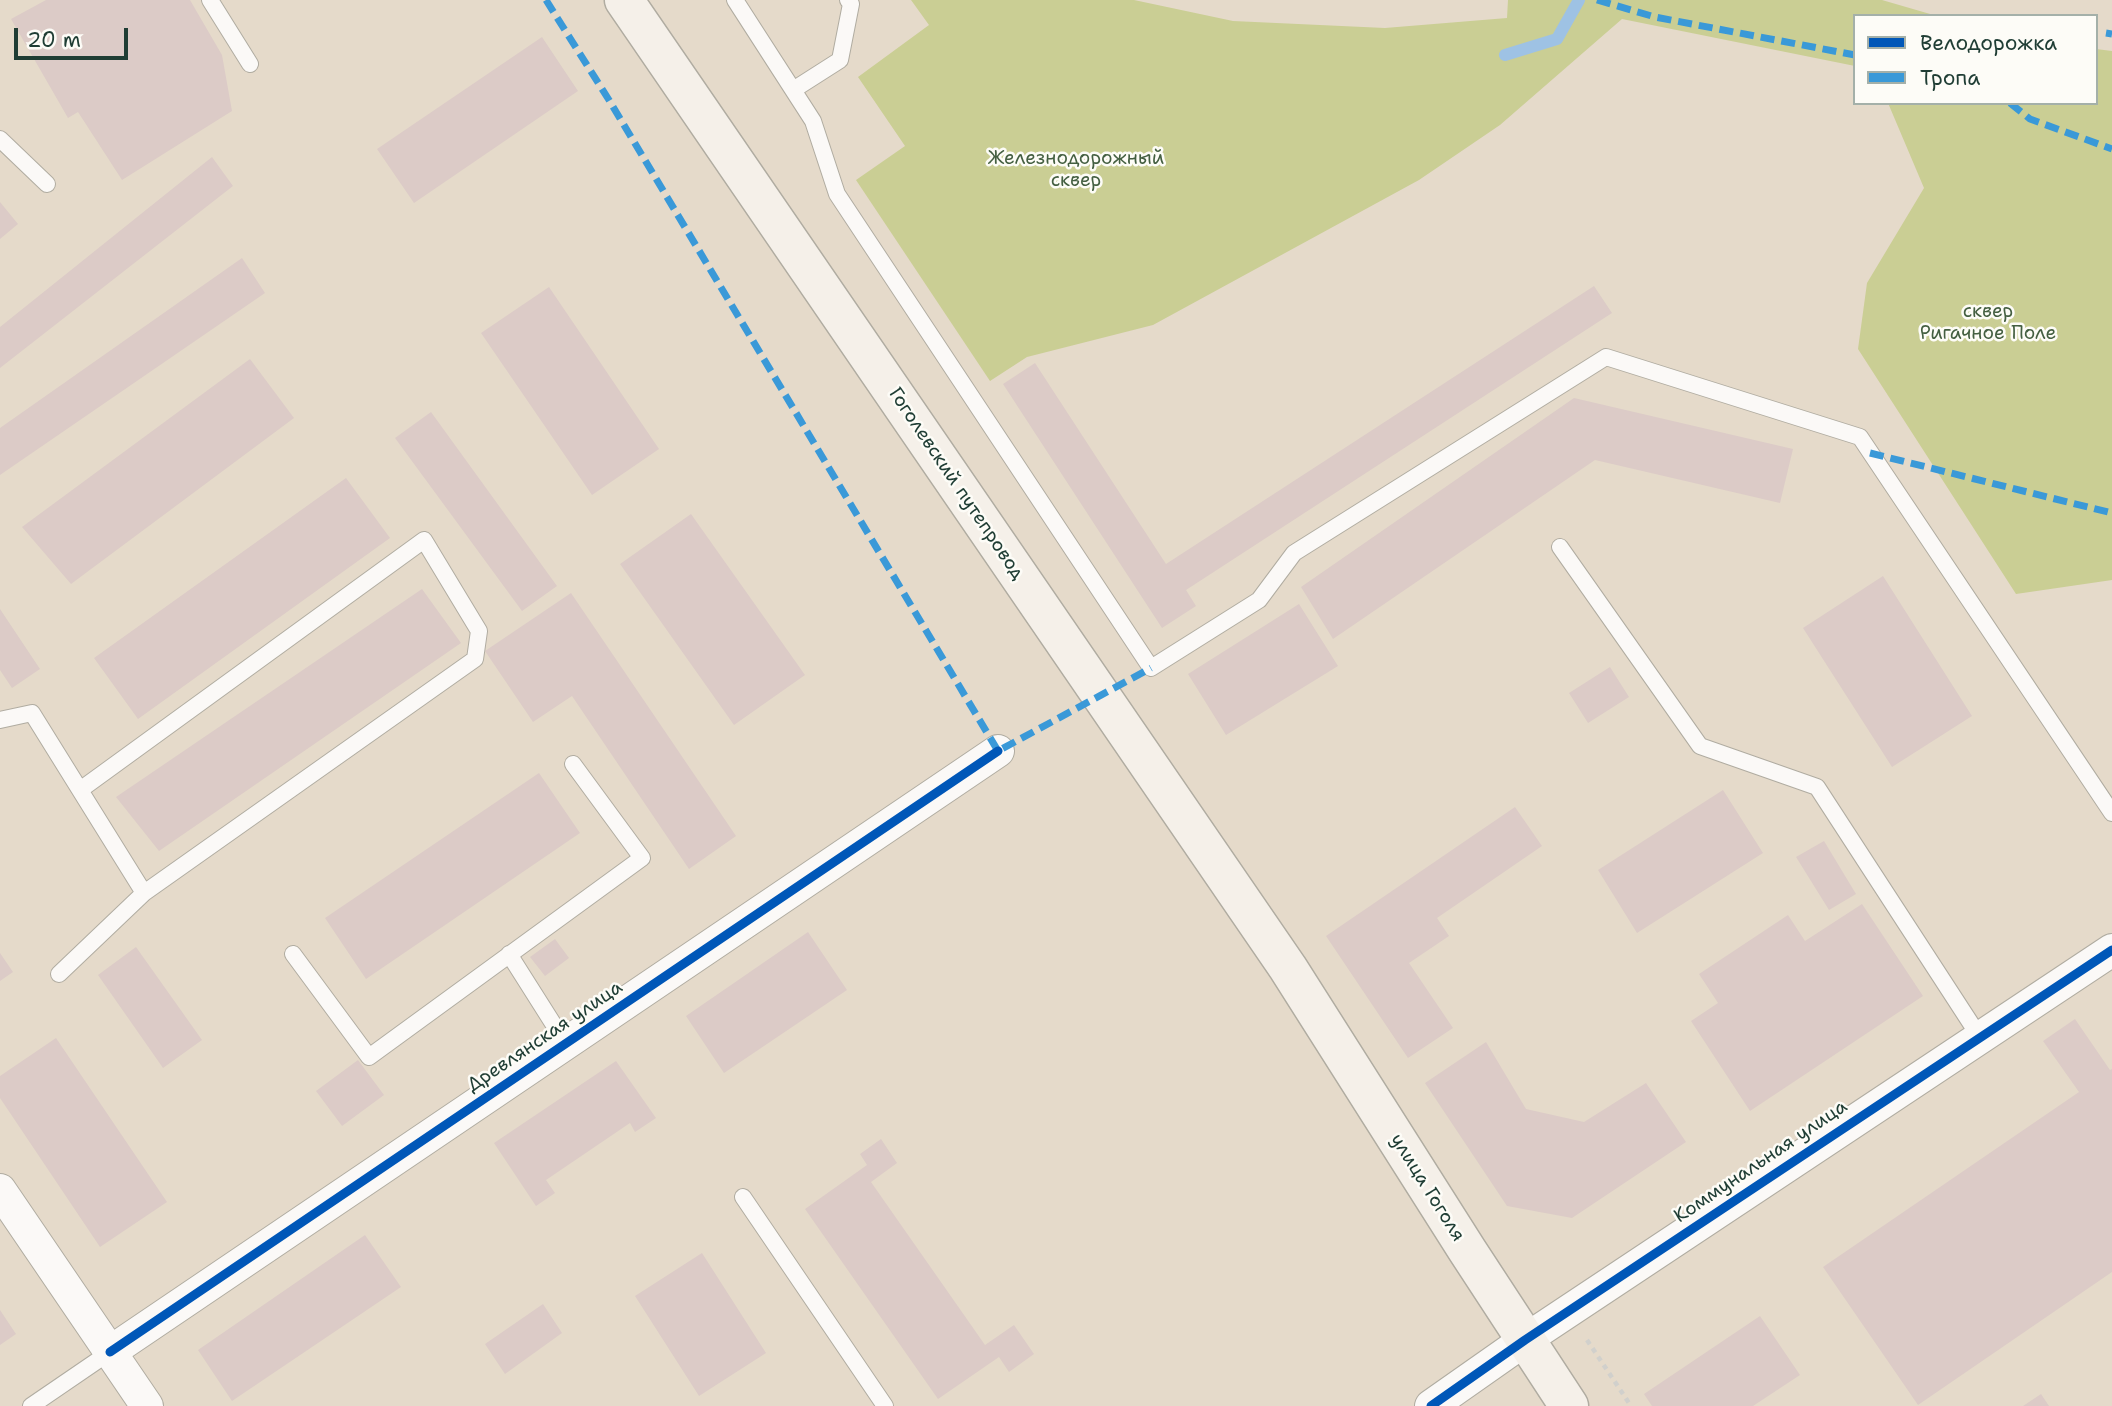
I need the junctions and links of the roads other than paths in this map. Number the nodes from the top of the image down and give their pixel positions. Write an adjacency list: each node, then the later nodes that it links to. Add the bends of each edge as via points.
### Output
1 (210, 0): 5 (lane)
2 (624, 0): 19 (main road, Гоголевский путепровод)
3 (734, 0): 6 (lane)
4 (848, 0): 6 (lane, via 851,4 840,60)
5 (250, 64)
6 (793, 90): 14 (lane, via 813,121 837,194 1152,668 1259,600 1294,553 1606,357 1860,437)
7 (0, 139): 8 (lane)
8 (47, 184)
9 (1560, 547): 21 (lane, via 1700,746 1817,787)
10 (0, 720): 13 (lane, via 32,713)
11 (998, 751): 22 (street, Древлянская улица)
12 (573, 764): 18 (lane, via 642,858)
13 (80, 790): 15 (lane); 15 (lane, via 424,540 479,631 475,659)
14 (2112, 813)
15 (144, 893): 20 (lane)
16 (2112, 950): 21 (street, Коммунальная улица)
17 (293, 954): 18 (lane, via 369,1057)
18 (509, 954): 22 (lane)
19 (1287, 968): 25 (main road, улица Гоголя)
20 (59, 975)
21 (1979, 1036): 25 (street, Коммунальная улица)
22 (566, 1044): 26 (street, Древлянская улица)
23 (0, 1191): 26 (street)
24 (743, 1196): 29 (lane)
25 (1525, 1340): 30 (street, Коммунальная улица); 31 (main road, улица Гоголя)
26 (110, 1352): 27 (lane); 28 (street)
27 (31, 1406)
28 (147, 1406)
29 (885, 1406)
30 (1431, 1406)
31 (1569, 1406)

